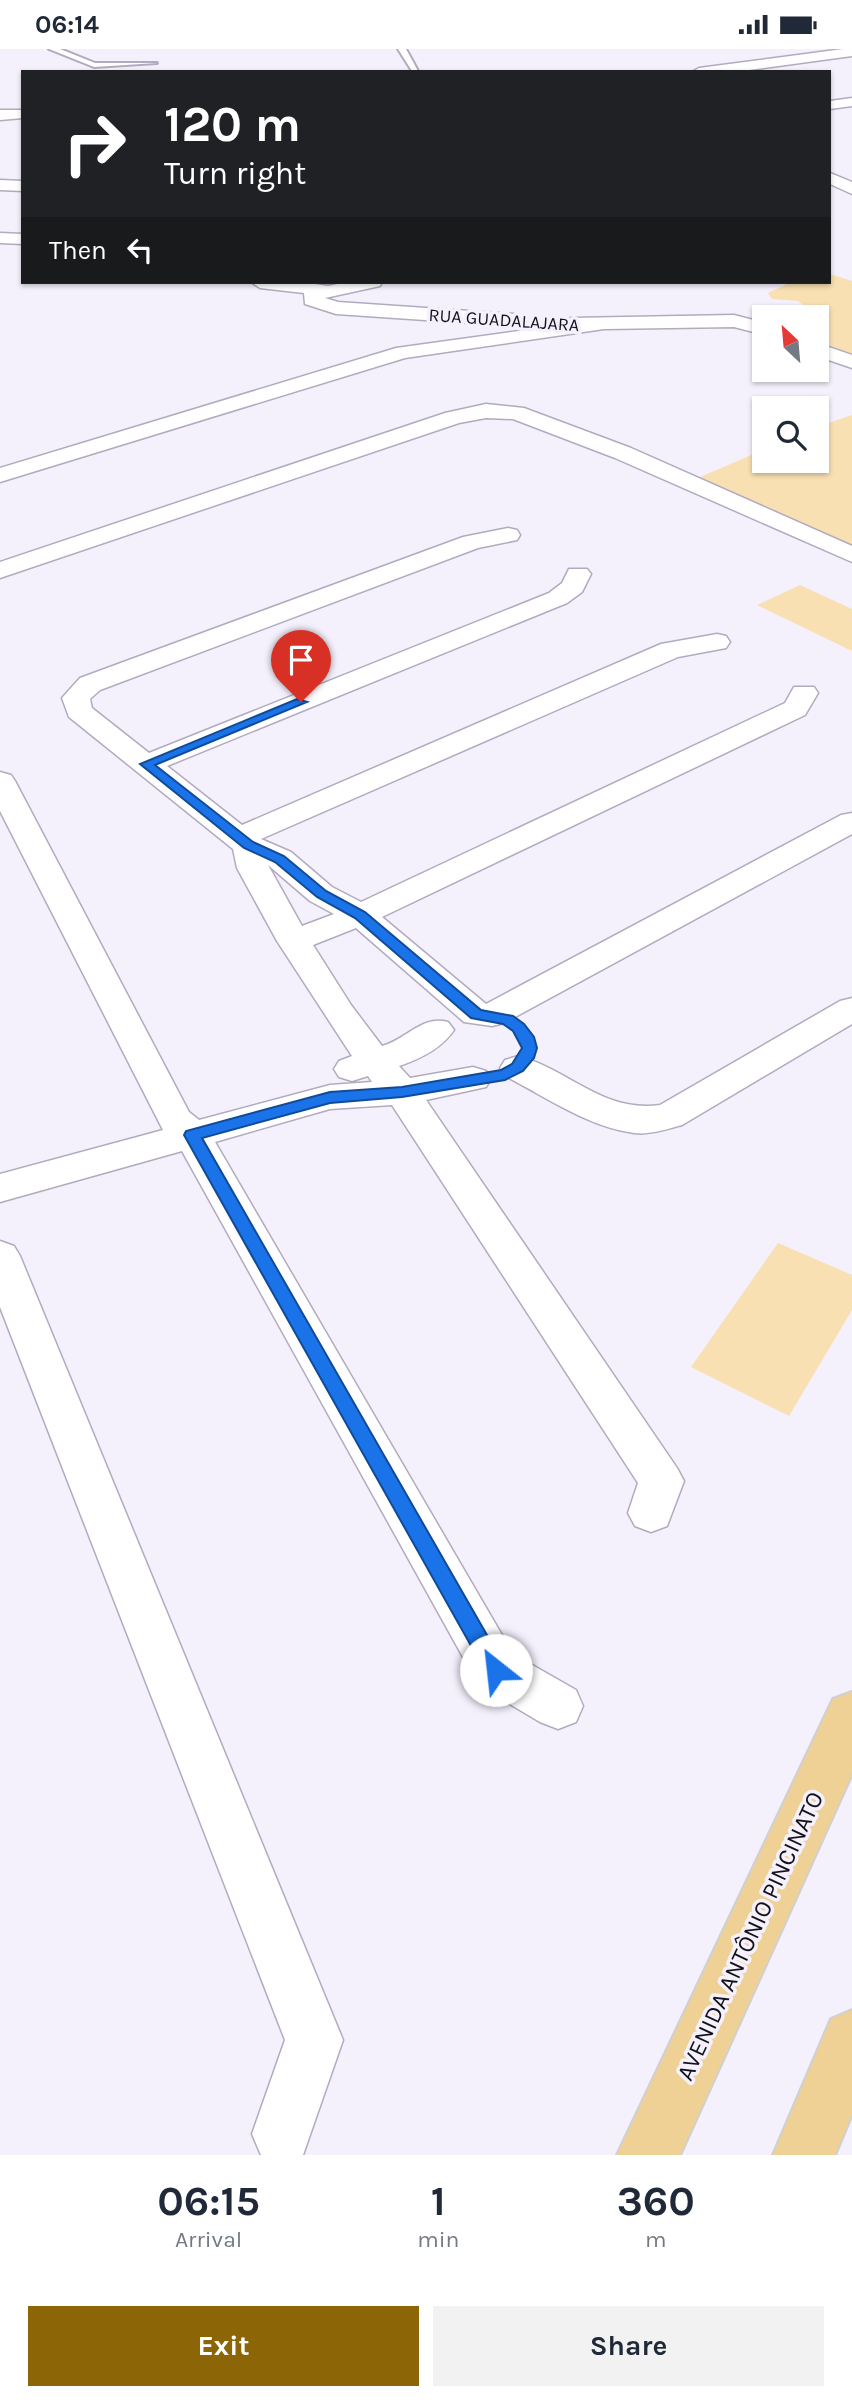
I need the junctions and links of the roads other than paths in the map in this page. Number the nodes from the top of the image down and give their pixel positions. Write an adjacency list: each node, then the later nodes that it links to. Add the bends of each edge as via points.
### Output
1 (53, 49): 4 (lane, via 94,65)
2 (402, 49): 5 (lane)
3 (852, 52): 6 (street)
4 (153, 63)
5 (415, 69)
6 (727, 70)
7 (852, 102): 8 (street)
8 (831, 105)
9 (19, 114): 10 (street)
10 (0, 115)
11 (831, 178): 14 (street)
12 (0, 185): 13 (street)
13 (21, 186)
14 (852, 189)
15 (0, 238): 16 (street)
16 (21, 239)
17 (275, 284): 19 (street)
18 (360, 284): 19 (street)
19 (321, 290): 20 (street, RUA GUADALAJARA, via 312,300 336,308)
20 (596, 326): 21 (street, RUA GUADALAJARA, via 734,321); 24 (street, via 403,352)
21 (752, 326)
22 (830, 354): 23 (street)
23 (852, 362)
24 (0, 475)
25 (508, 535): 31 (street, via 472,542 90,684 76,698 79,711)
26 (852, 555): 27 (street, via 623,453 500,411 453,418)
27 (0, 570)
28 (578, 574): 31 (street, via 573,587 558,598)
29 (717, 642): 34 (street, via 671,650)
30 (804, 693): 35 (street, via 795,709)
31 (146, 764): 34 (street)
32 (0, 781): 44 (street)
33 (852, 822): 38 (street)
34 (245, 841): 35 (street, via 280,859 321,894); 36 (street, via 253,868)
35 (360, 915): 36 (street); 38 (street)
36 (293, 941): 40 (street)
37 (852, 1009): 41 (street, via 669,1116 636,1121 605,1113)
38 (484, 1015): 39 (street, via 446,1022); 41 (street, via 507,1020 527,1037 529,1048)
39 (436, 1030): 40 (street, via 409,1050); 42 (street, via 430,1039 433,1060 443,1069)
40 (373, 1063): 43 (street); 44 (street)
41 (518, 1068): 42 (street, via 505,1075)
42 (473, 1079): 43 (street)
43 (402, 1092): 44 (street, via 330,1097); 48 (street, via 661,1481)
44 (183, 1127): 45 (street); 46 (street); 49 (street, via 496,1670)
45 (0, 1170)
46 (0, 1188)
47 (0, 1256): 52 (street, via 314,2040)
48 (650, 1513)
49 (558, 1706)
50 (852, 1716): 53 (main road, AVENIDA ANTÔNIO PINCINATO)
51 (852, 2040): 54 (main road)
52 (282, 2134)
53 (648, 2155)
54 (804, 2155)

